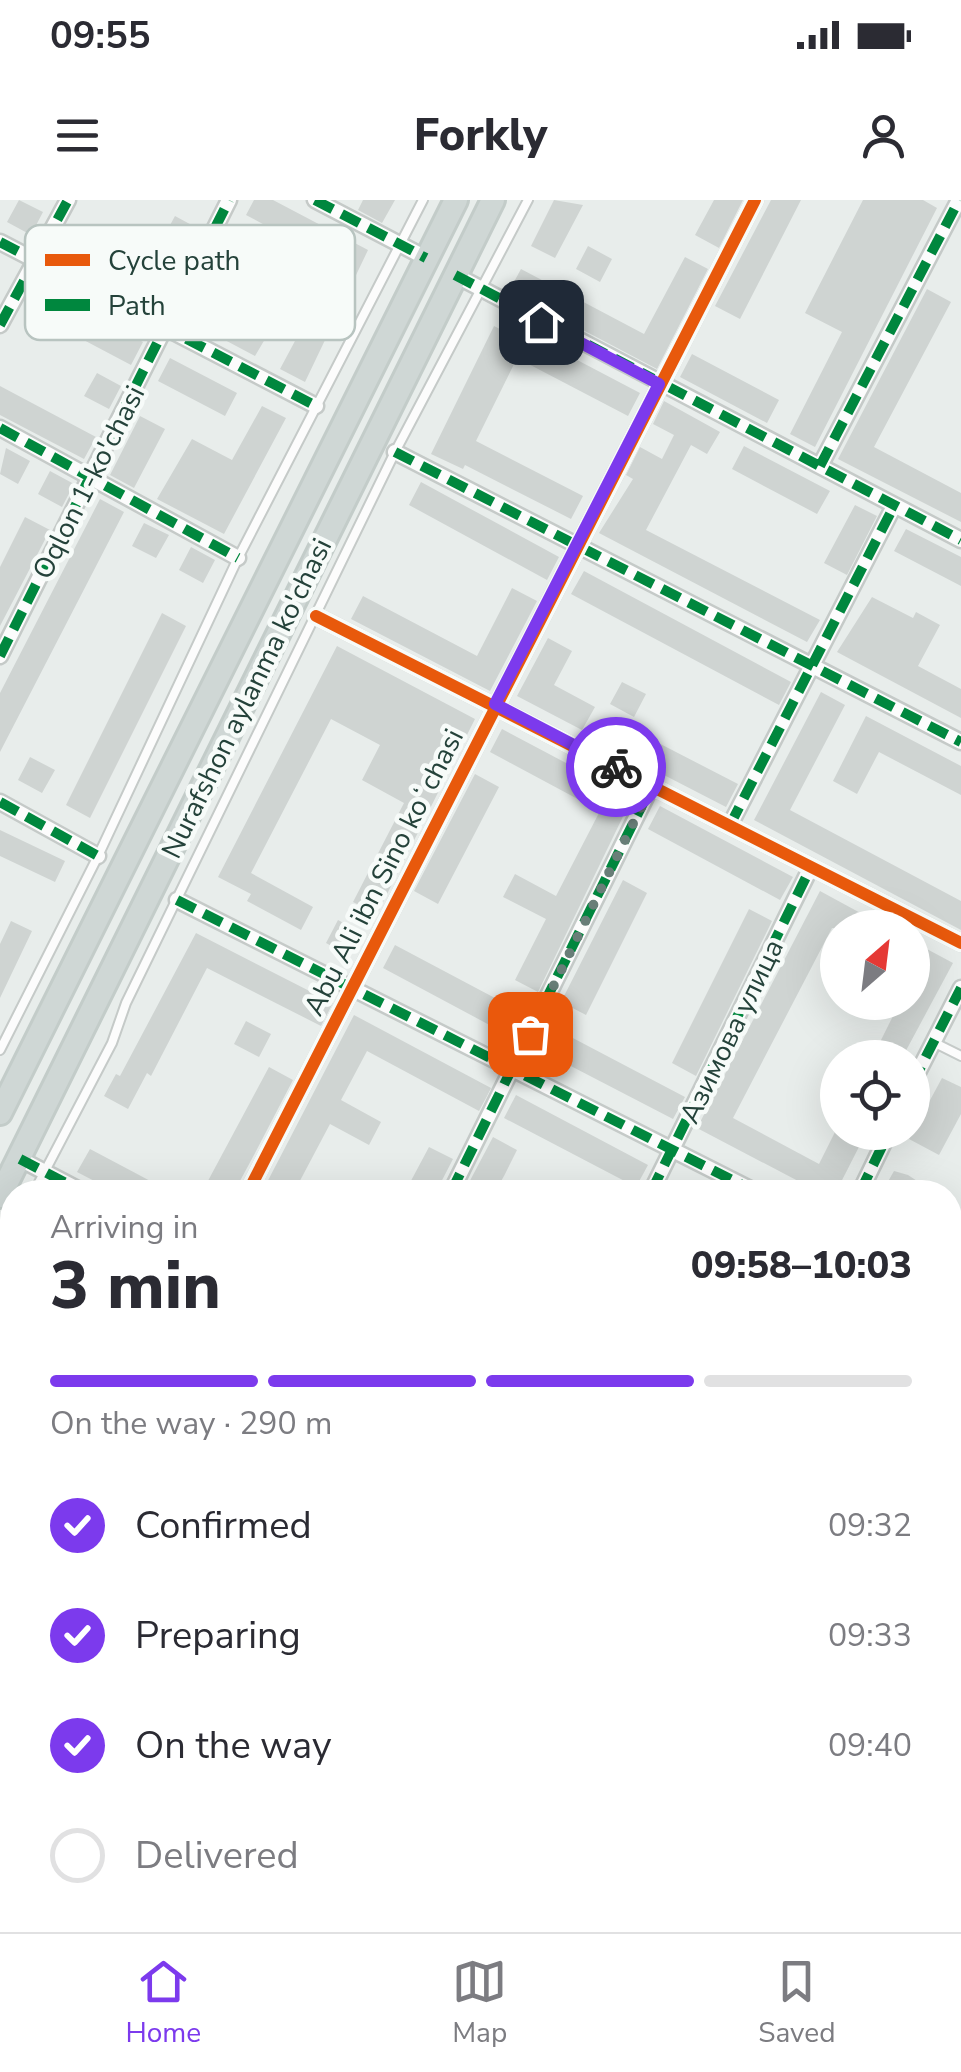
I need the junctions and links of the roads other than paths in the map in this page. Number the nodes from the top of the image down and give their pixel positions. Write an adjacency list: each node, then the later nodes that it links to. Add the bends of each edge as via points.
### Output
1 (68, 200): 11 (street)
2 (229, 200): 12 (street, Oqlon 1-ko'chasi)
3 (315, 200): 14 (street)
4 (423, 200): 14 (lane)
5 (493, 200): 10 (main road, Nurafshon aylanma ko'chasi)
6 (528, 200): 19 (lane)
7 (754, 200): 25 (street, Abu Ali ibn Sino koʻchasi)
8 (958, 200): 33 (street)
9 (454, 203): 10 (main road); 16 (main road, Nurafshon aylanma ko'chasi)
10 (482, 222): 17 (main road, Nurafshon aylanma ko'chasi)
11 (54, 225)
12 (217, 225)
13 (0, 242): 15 (street)
14 (400, 244): 16 (street); 21 (lane)
15 (25, 256)
16 (426, 258): 30 (main road, Nurafshon aylanma ko'chasi)
17 (455, 275): 19 (street); 26 (main road, Nurafshon aylanma ko'chasi)
18 (25, 280): 20 (street)
19 (482, 290): 25 (street); 28 (lane)
20 (0, 326)
21 (355, 331)
22 (160, 340): 34 (street, Oqlon 1-ko'chasi)
23 (185, 340): 27 (street)
24 (350, 340): 27 (lane)
25 (659, 384): 33 (street); 37 (street, Abu Ali ibn Sino koʻchasi)
26 (395, 396): 28 (lane); 31 (main road, Nurafshon aylanma ko'chasi)
27 (316, 406): 38 (lane)
28 (419, 407): 32 (lane)
29 (0, 428): 34 (street)
30 (340, 428): 31 (main road); 58 (main road, Nurafshon aylanma ko'chasi)
31 (372, 444): 61 (main road, Nurafshon aylanma ko'chasi)
32 (395, 452): 37 (street); 39 (lane)
33 (820, 466): 35 (street)
34 (91, 476): 38 (street); 40 (street, Oqlon 1-ko'chasi)
35 (894, 506): 36 (street); 41 (street)
36 (961, 540)
37 (578, 545): 41 (street); 42 (street, Abu Ali ibn Sino koʻchasi)
38 (238, 558): 47 (lane)
39 (316, 616): 42 (street); 49 (lane)
40 (0, 656)
41 (812, 665): 43 (street); 46 (street)
42 (495, 704): 44 (street); 51 (street, Abu Ali ibn Sino koʻchasi)
43 (961, 742)
44 (652, 785): 46 (street); 57 (street)
45 (0, 802): 47 (street)
46 (730, 824): 48 (street)
47 (98, 856): 55 (lane)
48 (810, 869): 50 (street); 59 (street, Азимова улица)
49 (177, 900): 51 (street); 62 (lane)
50 (961, 944)
51 (352, 988): 57 (street); 66 (street, Abu Ali ibn Sino koʻchasi)
52 (961, 988): 53 (street)
53 (933, 1042): 54 (street); 56 (lane)
54 (930, 1048)
55 (0, 1050)
56 (961, 1056)
57 (512, 1069): 59 (street); 67 (street)
58 (0, 1113)
59 (672, 1150): 68 (street, Азимова улица); 69 (street)
60 (880, 1150): 70 (street)
61 (20, 1159): 62 (street); 63 (main road, Nurafshon aylanma ko'chasi)
62 (45, 1172): 64 (lane); 65 (street)
63 (9, 1180)
64 (41, 1180)
65 (60, 1180)
66 (254, 1180)
67 (456, 1180)
68 (657, 1180)
69 (732, 1180)
70 (866, 1180)

